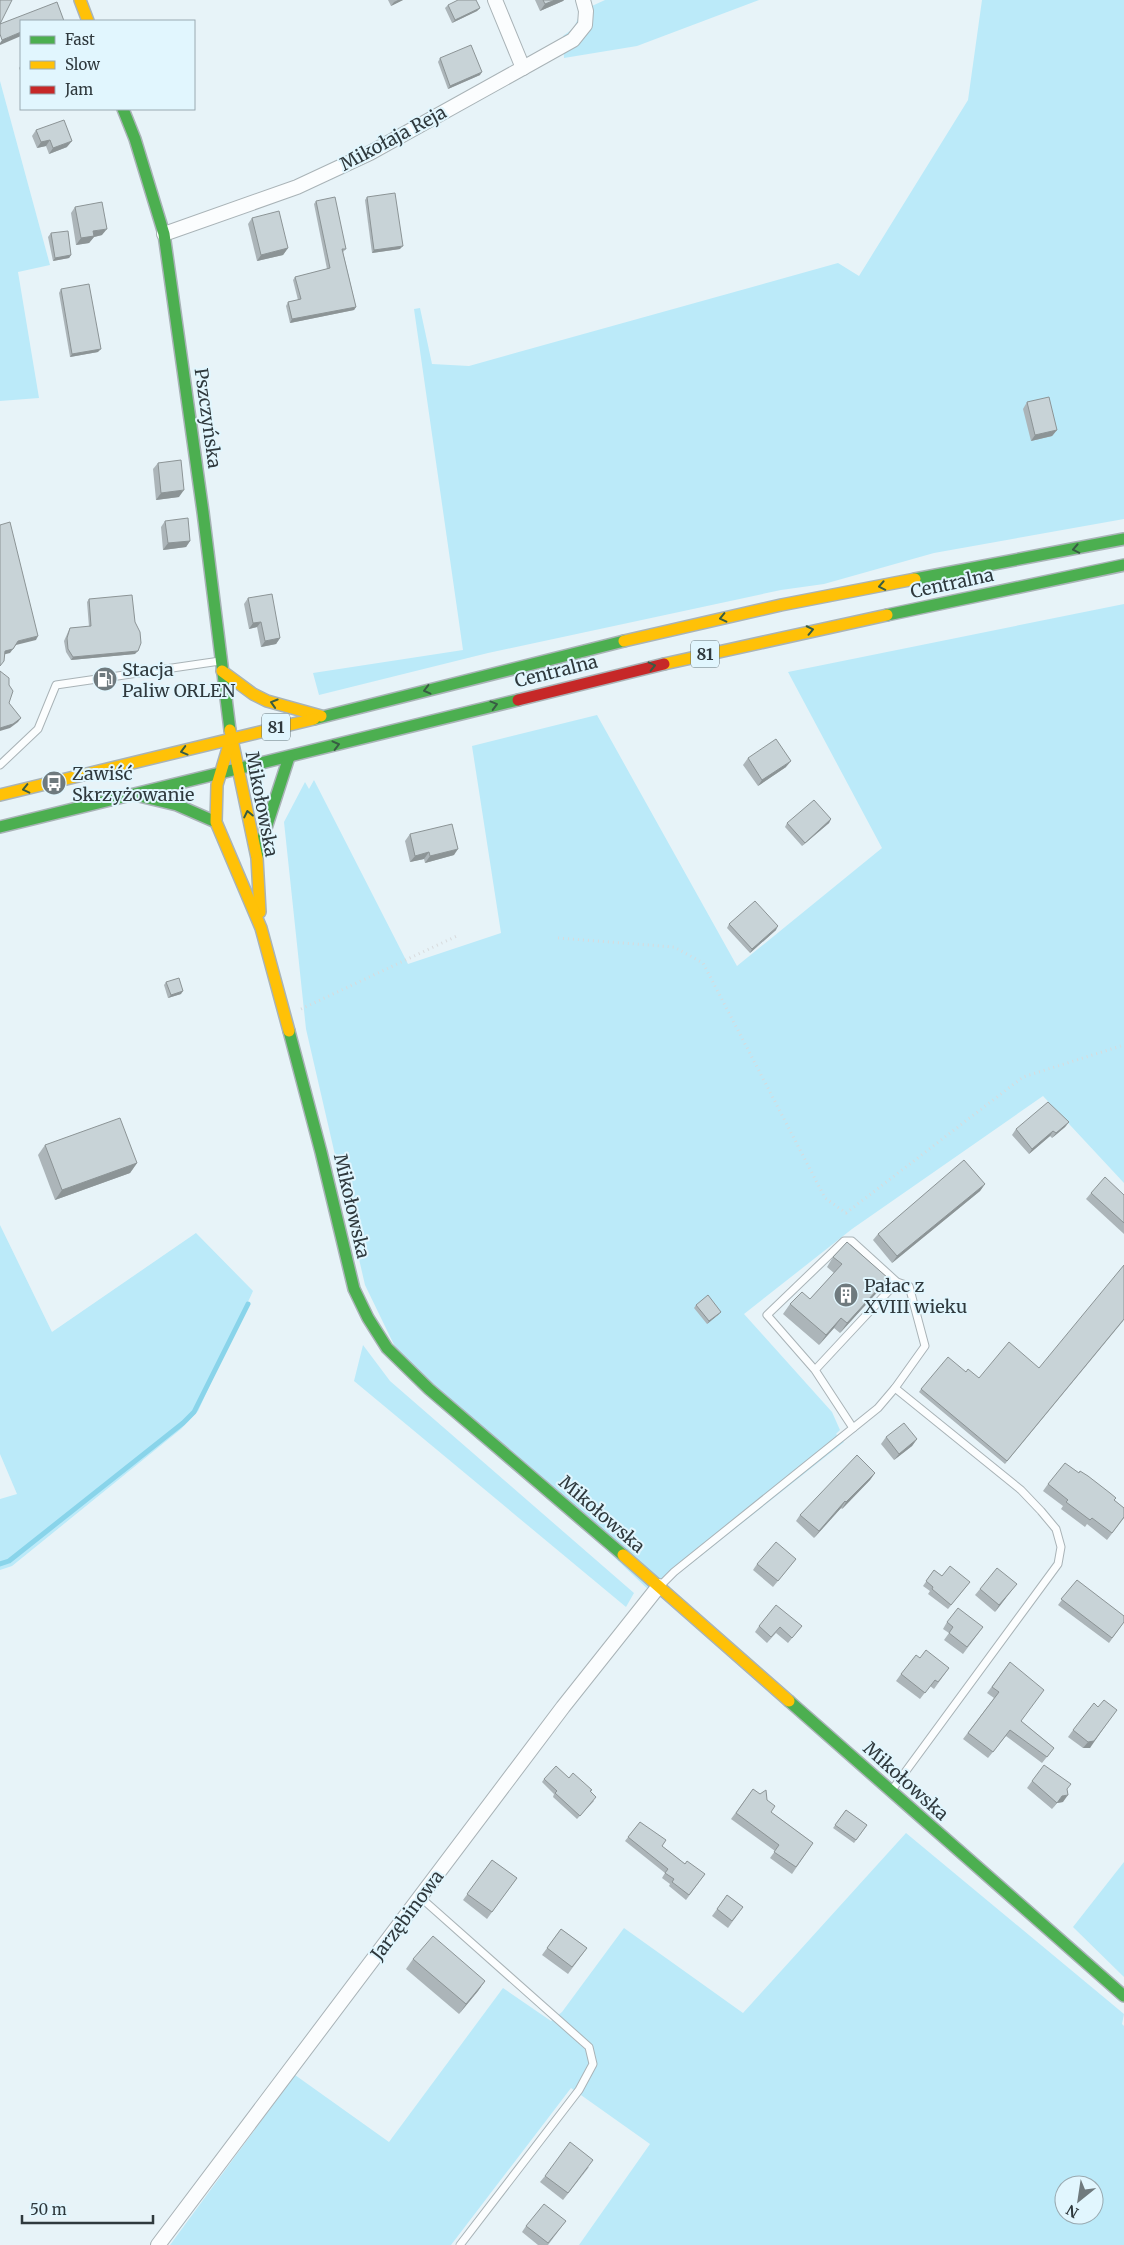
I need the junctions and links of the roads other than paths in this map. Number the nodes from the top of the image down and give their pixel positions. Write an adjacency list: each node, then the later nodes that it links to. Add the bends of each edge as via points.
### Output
1 (80, 0): 4 (main road)
2 (496, 0): 5 (street)
3 (582, 0): 5 (street, Mikołaja Reja, via 586,11 585,25 573,40)
4 (88, 20)
5 (523, 68): 7 (street, Mikołaja Reja, via 370,153 297,187)
6 (123, 110): 7 (main road, Pszczyńska)
7 (164, 234): 10 (main road, Pszczyńska)
8 (1124, 539): 11 (main road, Centralna / 81, one-way to 11, via 781,605)
9 (1124, 565): 13 (main road, Centralna / 81, one-way to 9, via 718,650)
10 (221, 666): 11 (main road, one-way to 10, via 267,701 253,694); 12 (main road, Pszczyńska); 14 (lane, via 56,686 38,729)
11 (321, 716): 12 (main road, Centralna / 81)
12 (231, 738): 15 (main road, Mikołowska); 16 (main road, Mikołowska); 17 (main road, Centralna / 81, one-way to 17)
13 (289, 757): 15 (main road, Centralna / 81); 21 (main road, via 277,786)
14 (0, 765)
15 (238, 769): 16 (main road, Centralna / 81); 21 (main road, Mikołowska, one-way to 15)
16 (220, 774): 18 (main road, Centralna / 81); 19 (main road, Mikołowska)
17 (0, 795)
18 (135, 795): 19 (main road, via 178,805); 20 (main road, Centralna / 81)
19 (216, 822): 22 (main road, Mikołowska)
20 (0, 827)
21 (257, 858): 22 (main road, Mikołowska)
22 (262, 928): 27 (main road, Mikołowska, via 354,1289 368,1318 388,1348 429,1389)
23 (897, 1282): 24 (lane); 24 (lane, via 852,1241 844,1241 767,1315); 25 (lane, via 909,1286 925,1346)
24 (815, 1370): 26 (lane)
25 (895, 1388): 26 (lane, via 878,1408); 28 (lane, via 1021,1490 1056,1529 1061,1547 1058,1564)
26 (853, 1428): 27 (lane)
27 (659, 1586): 28 (main road, Mikołowska); 29 (street, Jarzębinowa)
28 (892, 1791): 30 (main road, Mikołowska)
29 (420, 1897): 31 (street, Jarzębinowa); 32 (lane, via 589,2047 593,2064 579,2090)
30 (1124, 1996)
31 (158, 2245)
32 (460, 2245)

